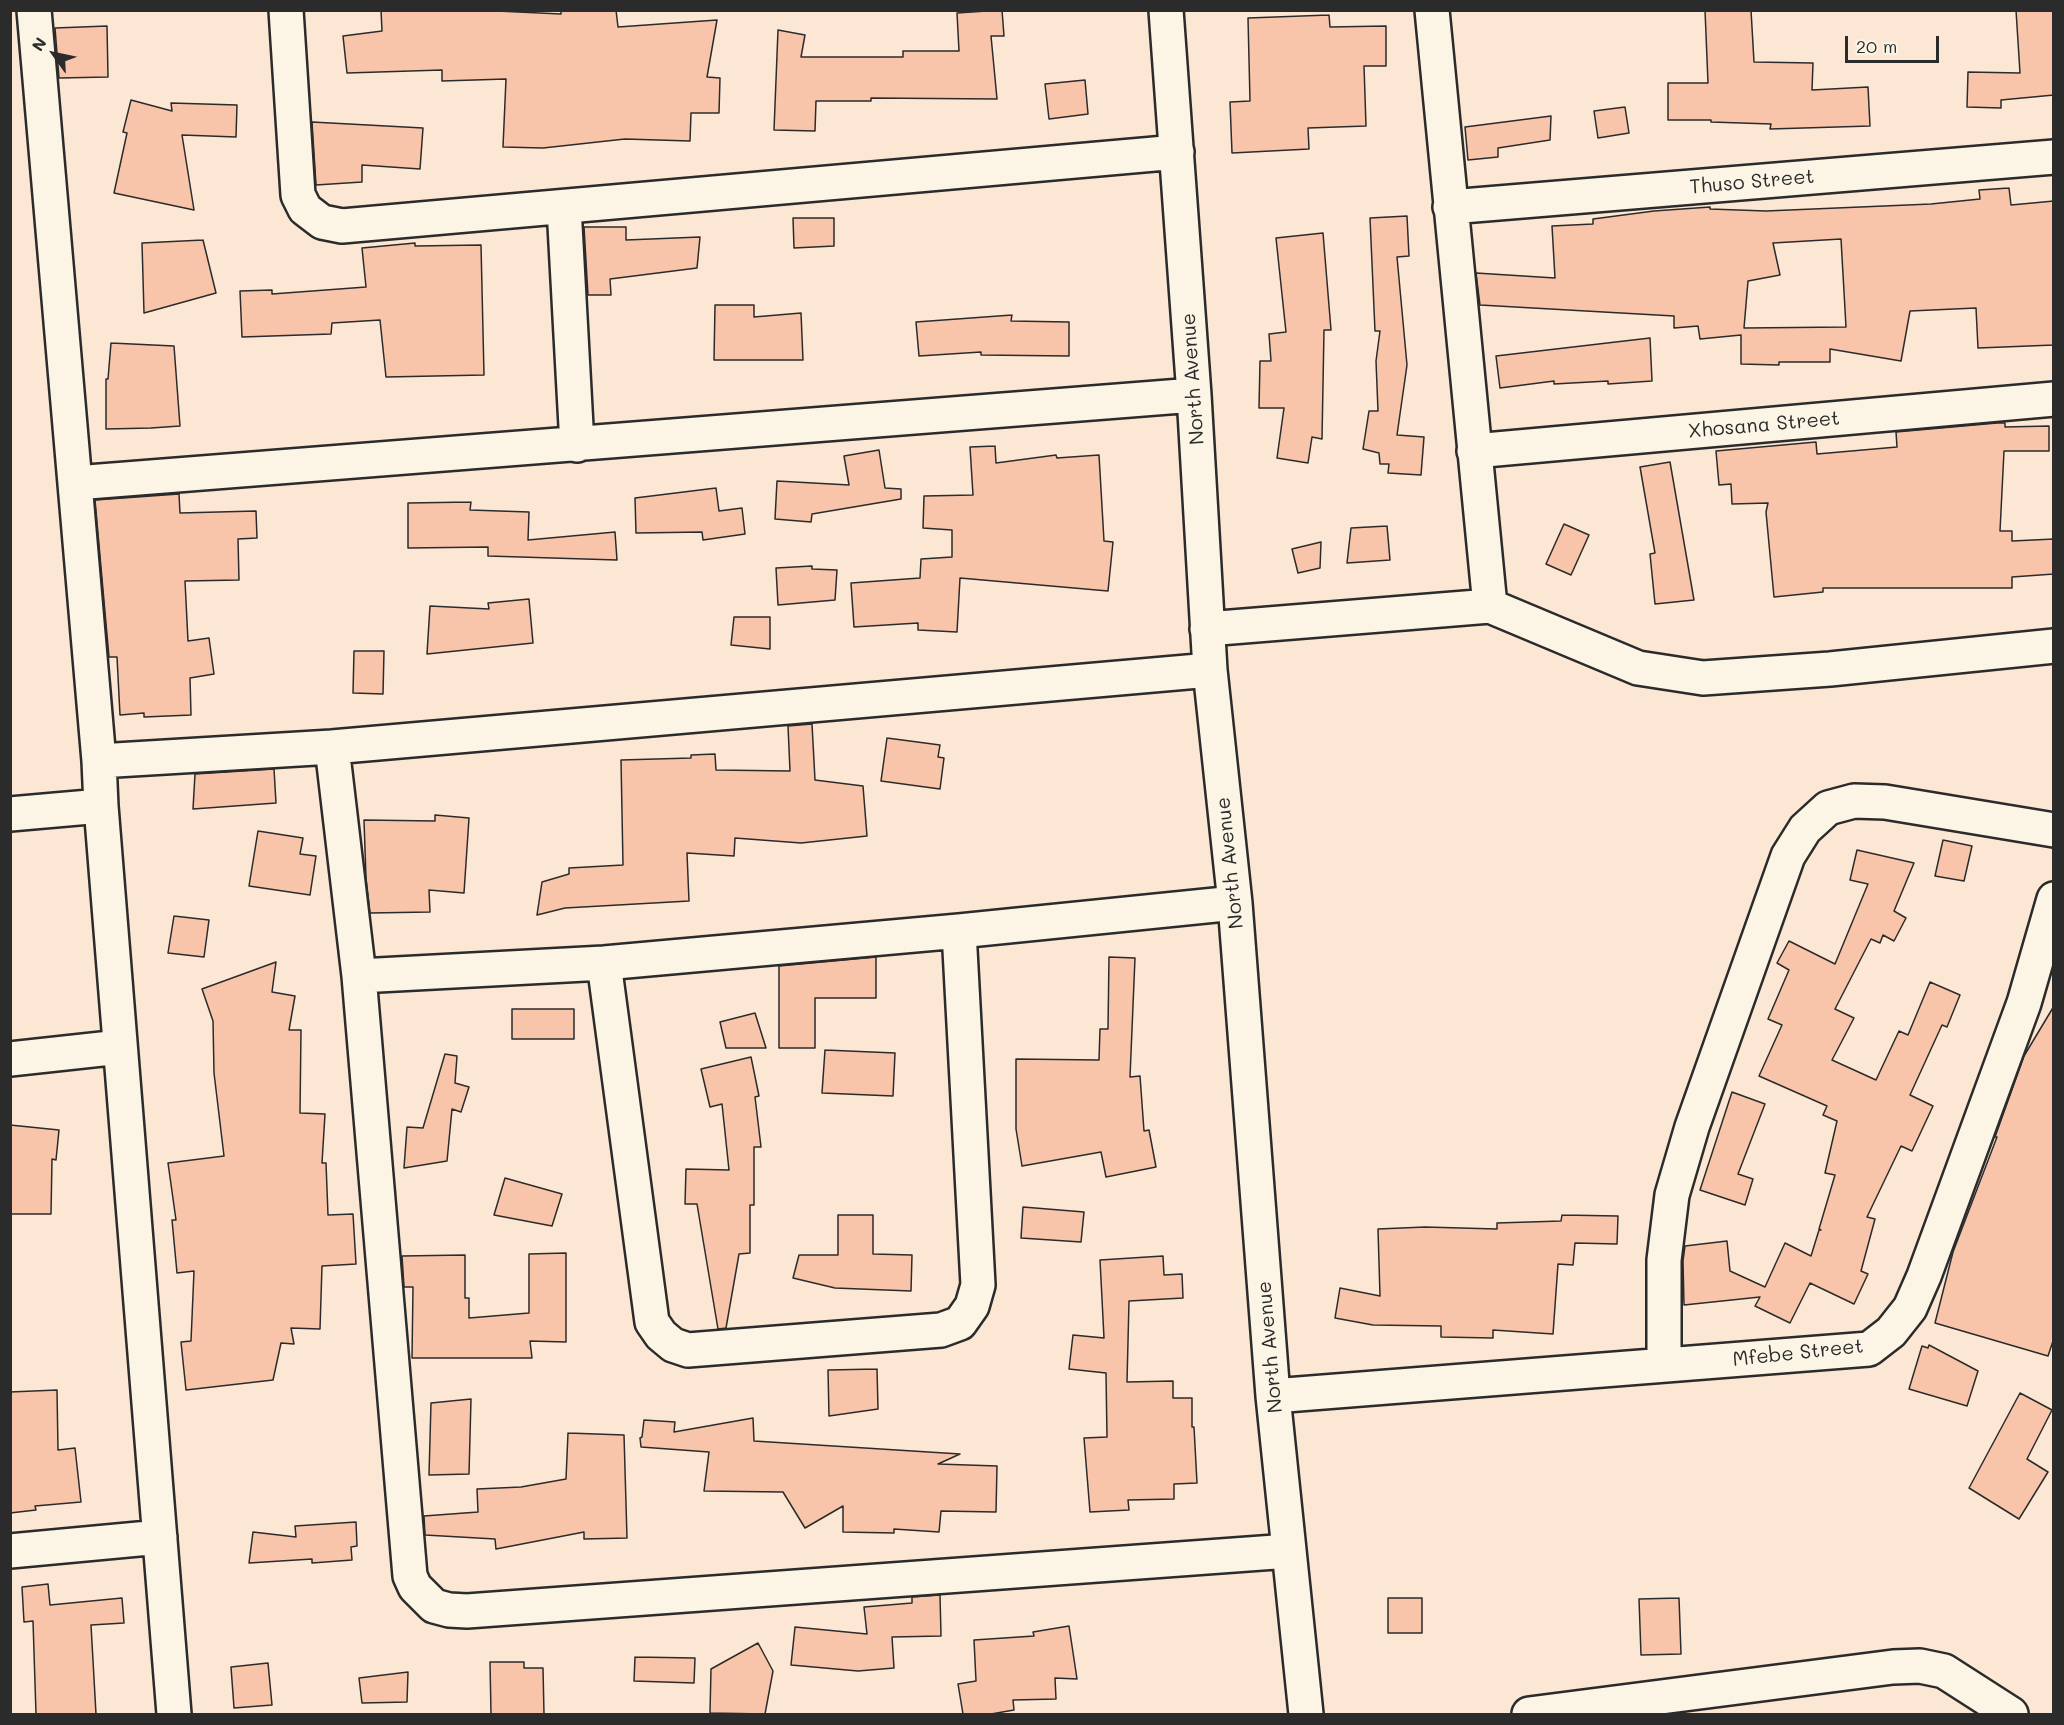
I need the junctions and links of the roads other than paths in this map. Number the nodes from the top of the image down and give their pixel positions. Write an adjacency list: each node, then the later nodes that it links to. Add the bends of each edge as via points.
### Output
1 (286, 10): 7 (street, via 298,195 305,209 322,222 342,226)
2 (1166, 10): 5 (street, North Avenue)
3 (1432, 10): 8 (street)
4 (31, 23): 13 (street)
5 (1177, 152): 7 (street); 9 (street, North Avenue)
6 (2054, 157): 8 (street, Thuso Street)
7 (564, 207): 11 (street)
8 (1450, 207): 12 (street)
9 (1194, 395): 11 (street); 15 (street, North Avenue)
10 (2054, 399): 12 (street, Xhosana Street)
11 (577, 445): 13 (street)
12 (1474, 451): 14 (street)
13 (75, 483): 19 (street)
14 (1490, 606): 15 (street); 16 (street, via 1638,668 1703,678)
15 (1207, 629): 17 (street, North Avenue)
16 (2054, 646)
17 (1210, 670): 18 (street); 24 (street, North Avenue)
18 (332, 747): 19 (street); 27 (street)
19 (99, 761): 20 (street)
20 (101, 806): 21 (street); 28 (street)
21 (10, 814)
22 (2054, 830): 30 (street, via 1885,802 1854,801 1828,808 1805,830 1788,856 1692,1127 1672,1195 1664,1260)
23 (2054, 899): 30 (street, Mfebe Street, via 2024,1003 1924,1276 1910,1308 1891,1332 1869,1349)
24 (1235, 903): 25 (street); 31 (street, North Avenue)
25 (959, 931): 26 (street); 26 (street, via 978,1285 972,1306 960,1323 942,1330 688,1350 661,1335 652,1322)
26 (604, 963): 27 (street)
27 (359, 976): 34 (street, via 410,1576 434,1606 467,1611)
28 (120, 1047): 29 (street); 32 (street)
29 (10, 1059)
30 (1664, 1365): 31 (street, Mfebe Street)
31 (1273, 1396): 34 (street, North Avenue)
32 (160, 1537): 33 (street); 36 (street)
33 (10, 1551)
34 (1289, 1551): 37 (street, North Avenue)
35 (1576, 1712): 38 (street); 39 (street, via 1920,1666 1944,1671)
36 (174, 1714)
37 (1306, 1714)
38 (1529, 1714)
39 (2011, 1714)

